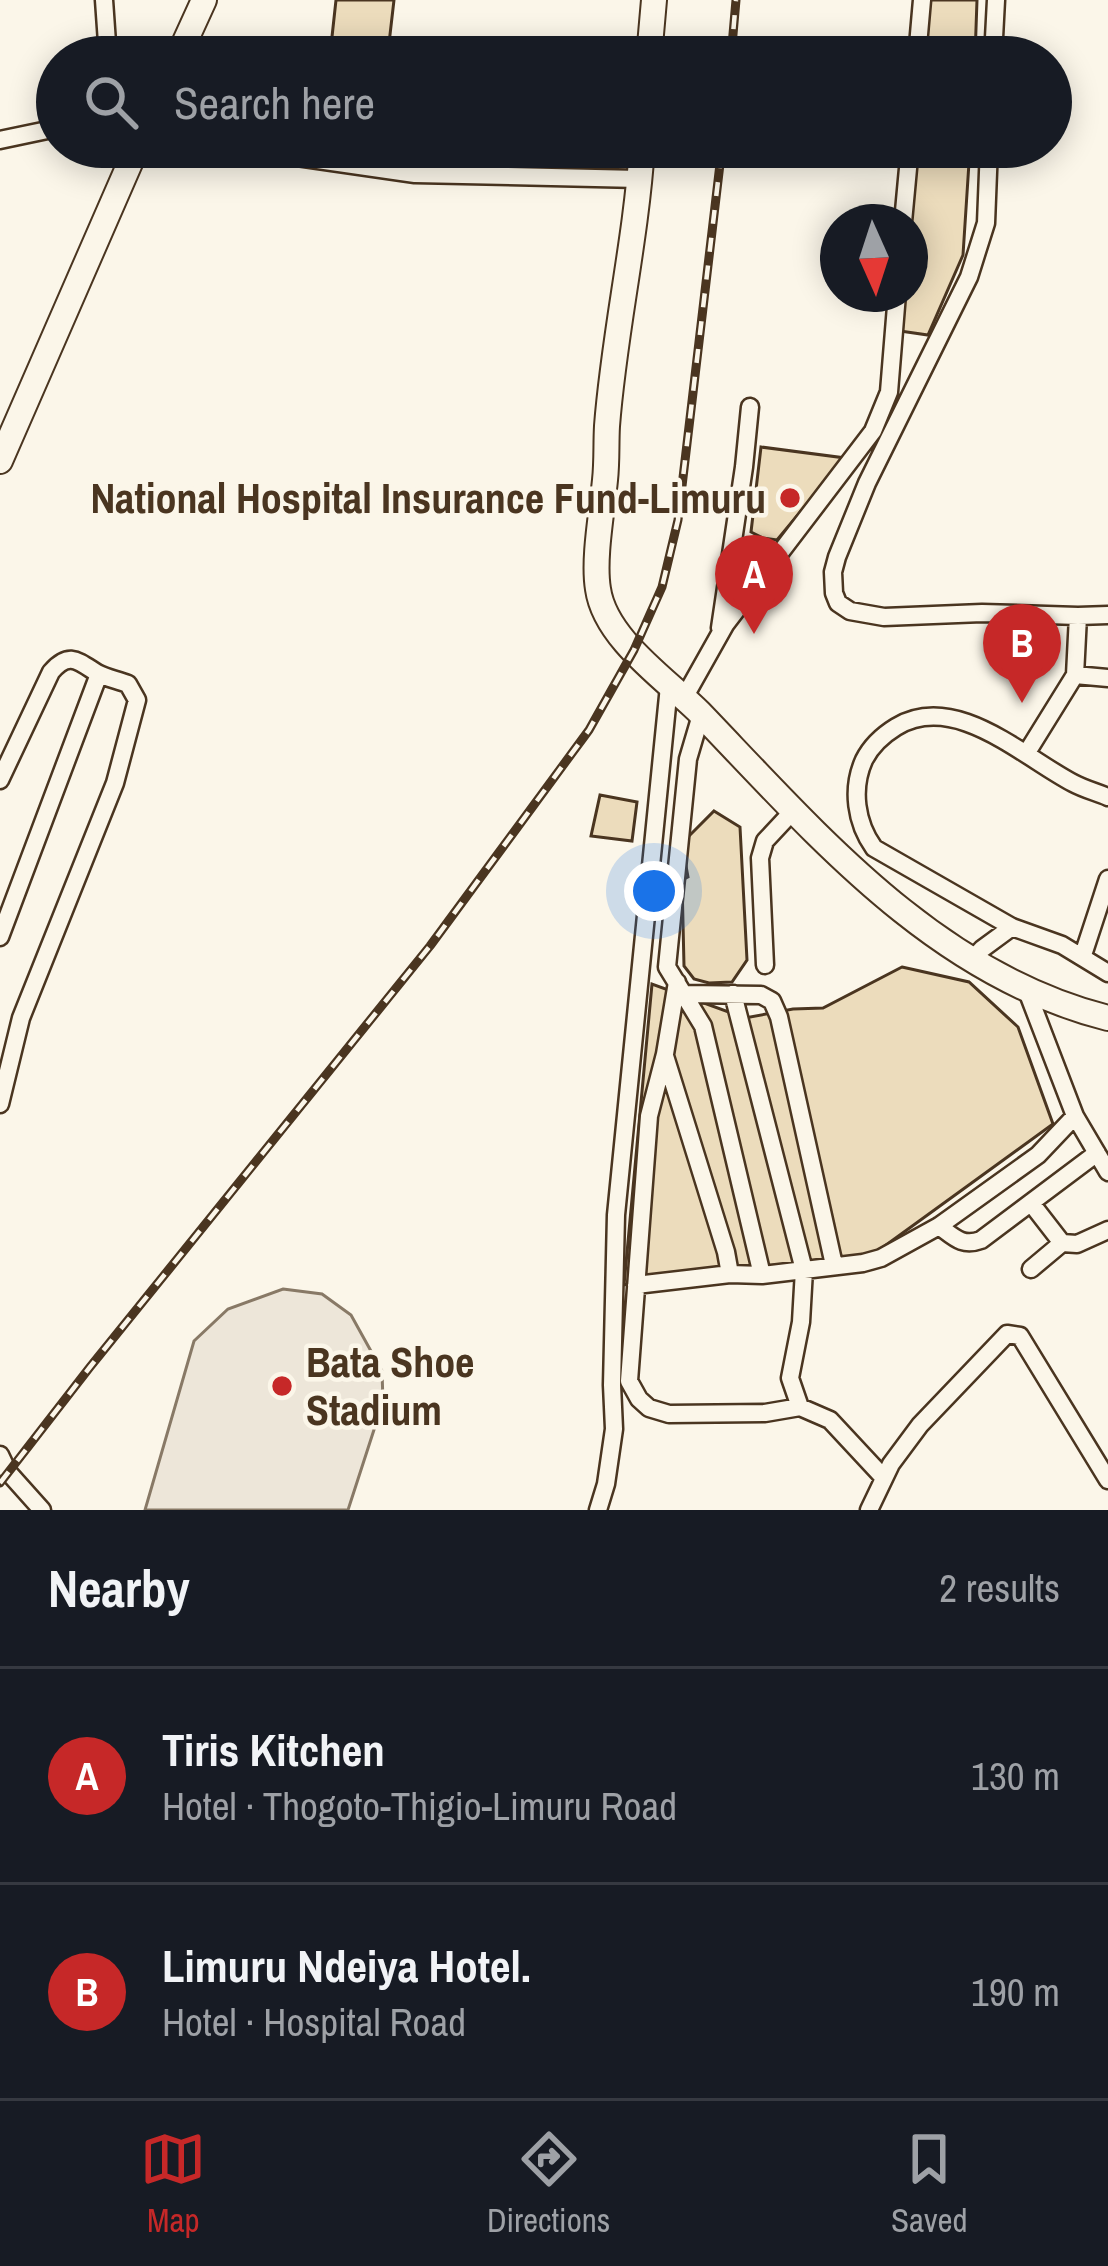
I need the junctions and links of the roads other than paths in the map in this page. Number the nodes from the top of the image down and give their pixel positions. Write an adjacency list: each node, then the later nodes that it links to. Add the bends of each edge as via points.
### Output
1 (104, 0): 6 (street)
2 (204, 0): 7 (highway)
3 (655, 0): 8 (highway)
4 (922, 0): 9 (street)
5 (996, 0): 10 (street)
6 (106, 36)
7 (188, 36)
8 (651, 36)
9 (919, 36)
10 (994, 36)
11 (36, 132): 12 (street)
12 (0, 140)
13 (128, 168): 24 (highway)
14 (373, 168): 18 (street)
15 (640, 168): 18 (highway)
16 (908, 168): 19 (street)
17 (988, 168): 23 (street, via 986,223 969,278)
18 (639, 179): 31 (highway, via 607,425 598,590 616,629)
19 (905, 204)
20 (896, 312): 22 (street)
21 (750, 407): 27 (street)
22 (882, 408): 23 (street); 27 (street, via 873,431)
23 (901, 416): 26 (street, via 832,572 838,603 884,617)
24 (0, 461)
25 (1108, 615): 26 (street)
26 (1078, 616): 29 (street)
27 (719, 635): 31 (street)
28 (99, 674): 33 (street, via 60,661); 38 (street); 48 (street, via 128,684 137,700 115,783 21,1018)
29 (1076, 675): 30 (street); 32 (street)
30 (1108, 678)
31 (685, 700): 35 (highway); 43 (street, via 688,759 668,967); 67 (street, via 649,901 616,1215 614,1430)
32 (1026, 754): 34 (street); 37 (street, via 959,720 915,717 879,738 857,782 858,816 874,848)
33 (0, 779)
34 (1108, 797)
35 (793, 811): 40 (highway, via 874,888); 41 (street, via 760,858)
36 (1108, 879): 39 (street)
37 (1012, 927): 39 (street); 40 (street)
38 (0, 937)
39 (1083, 955): 42 (street)
40 (971, 962): 44 (highway)
41 (765, 965)
42 (1108, 973)
43 (680, 988): 45 (street); 47 (street); 60 (street, via 703,1027)
44 (1027, 991): 46 (highway); 49 (street)
45 (733, 994): 56 (street, via 761,995 779,1017); 58 (street)
46 (1108, 1016)
47 (665, 1054): 59 (street); 61 (street, via 649,1116)
48 (0, 1104)
49 (1076, 1116): 50 (street); 53 (street, via 1038,1155)
50 (1097, 1153): 51 (street); 52 (street)
51 (1108, 1172)
52 (1031, 1203): 53 (street, via 970,1244); 55 (street)
53 (939, 1226): 56 (street, via 881,1258)
54 (1108, 1230): 55 (street)
55 (1062, 1243): 57 (street)
56 (834, 1265): 58 (street)
57 (1031, 1269)
58 (804, 1270): 60 (street); 62 (street, via 790,1378)
59 (730, 1274): 60 (street); 61 (street)
60 (762, 1275)
61 (636, 1285): 62 (street, via 629,1381 649,1408 695,1414)
62 (800, 1407): 64 (street, via 830,1420)
63 (0, 1455): 66 (street)
64 (884, 1478): 65 (street, via 920,1425 1006,1334 1020,1336); 68 (street)
65 (1108, 1480)
66 (42, 1510)
67 (598, 1510)
68 (869, 1510)

